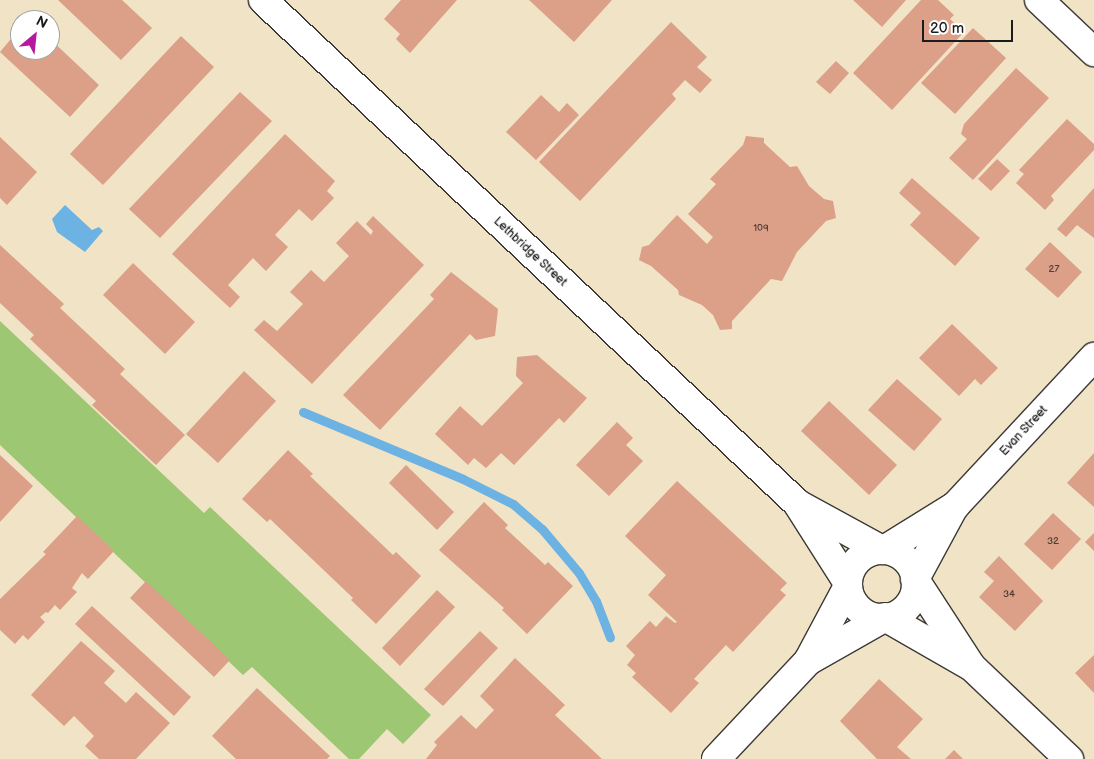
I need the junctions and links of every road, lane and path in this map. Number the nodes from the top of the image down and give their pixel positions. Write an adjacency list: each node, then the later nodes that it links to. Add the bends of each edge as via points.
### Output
1 (263, 0): 5 (street, Lethbridge Street)
2 (1039, 0): 3 (street)
3 (1094, 52)
4 (1094, 357): 6 (street, Evan Street)
5 (797, 503): 7 (street, Lethbridge Street); 9 (street, Lethbridge Street)
6 (955, 506): 7 (street, Evan Street); 8 (street, Evan Street)
7 (883, 550): 8 (street, via 908,562); 9 (street, via 862,556 855,563)
8 (915, 580): 10 (street, via 915,591 905,609); 12 (street)
9 (848, 584): 10 (street, via 850,596 860,609); 11 (street)
10 (885, 618): 11 (street); 12 (street)
11 (808, 661): 13 (street)
12 (972, 668): 14 (street)
13 (716, 759)
14 (1069, 759)

